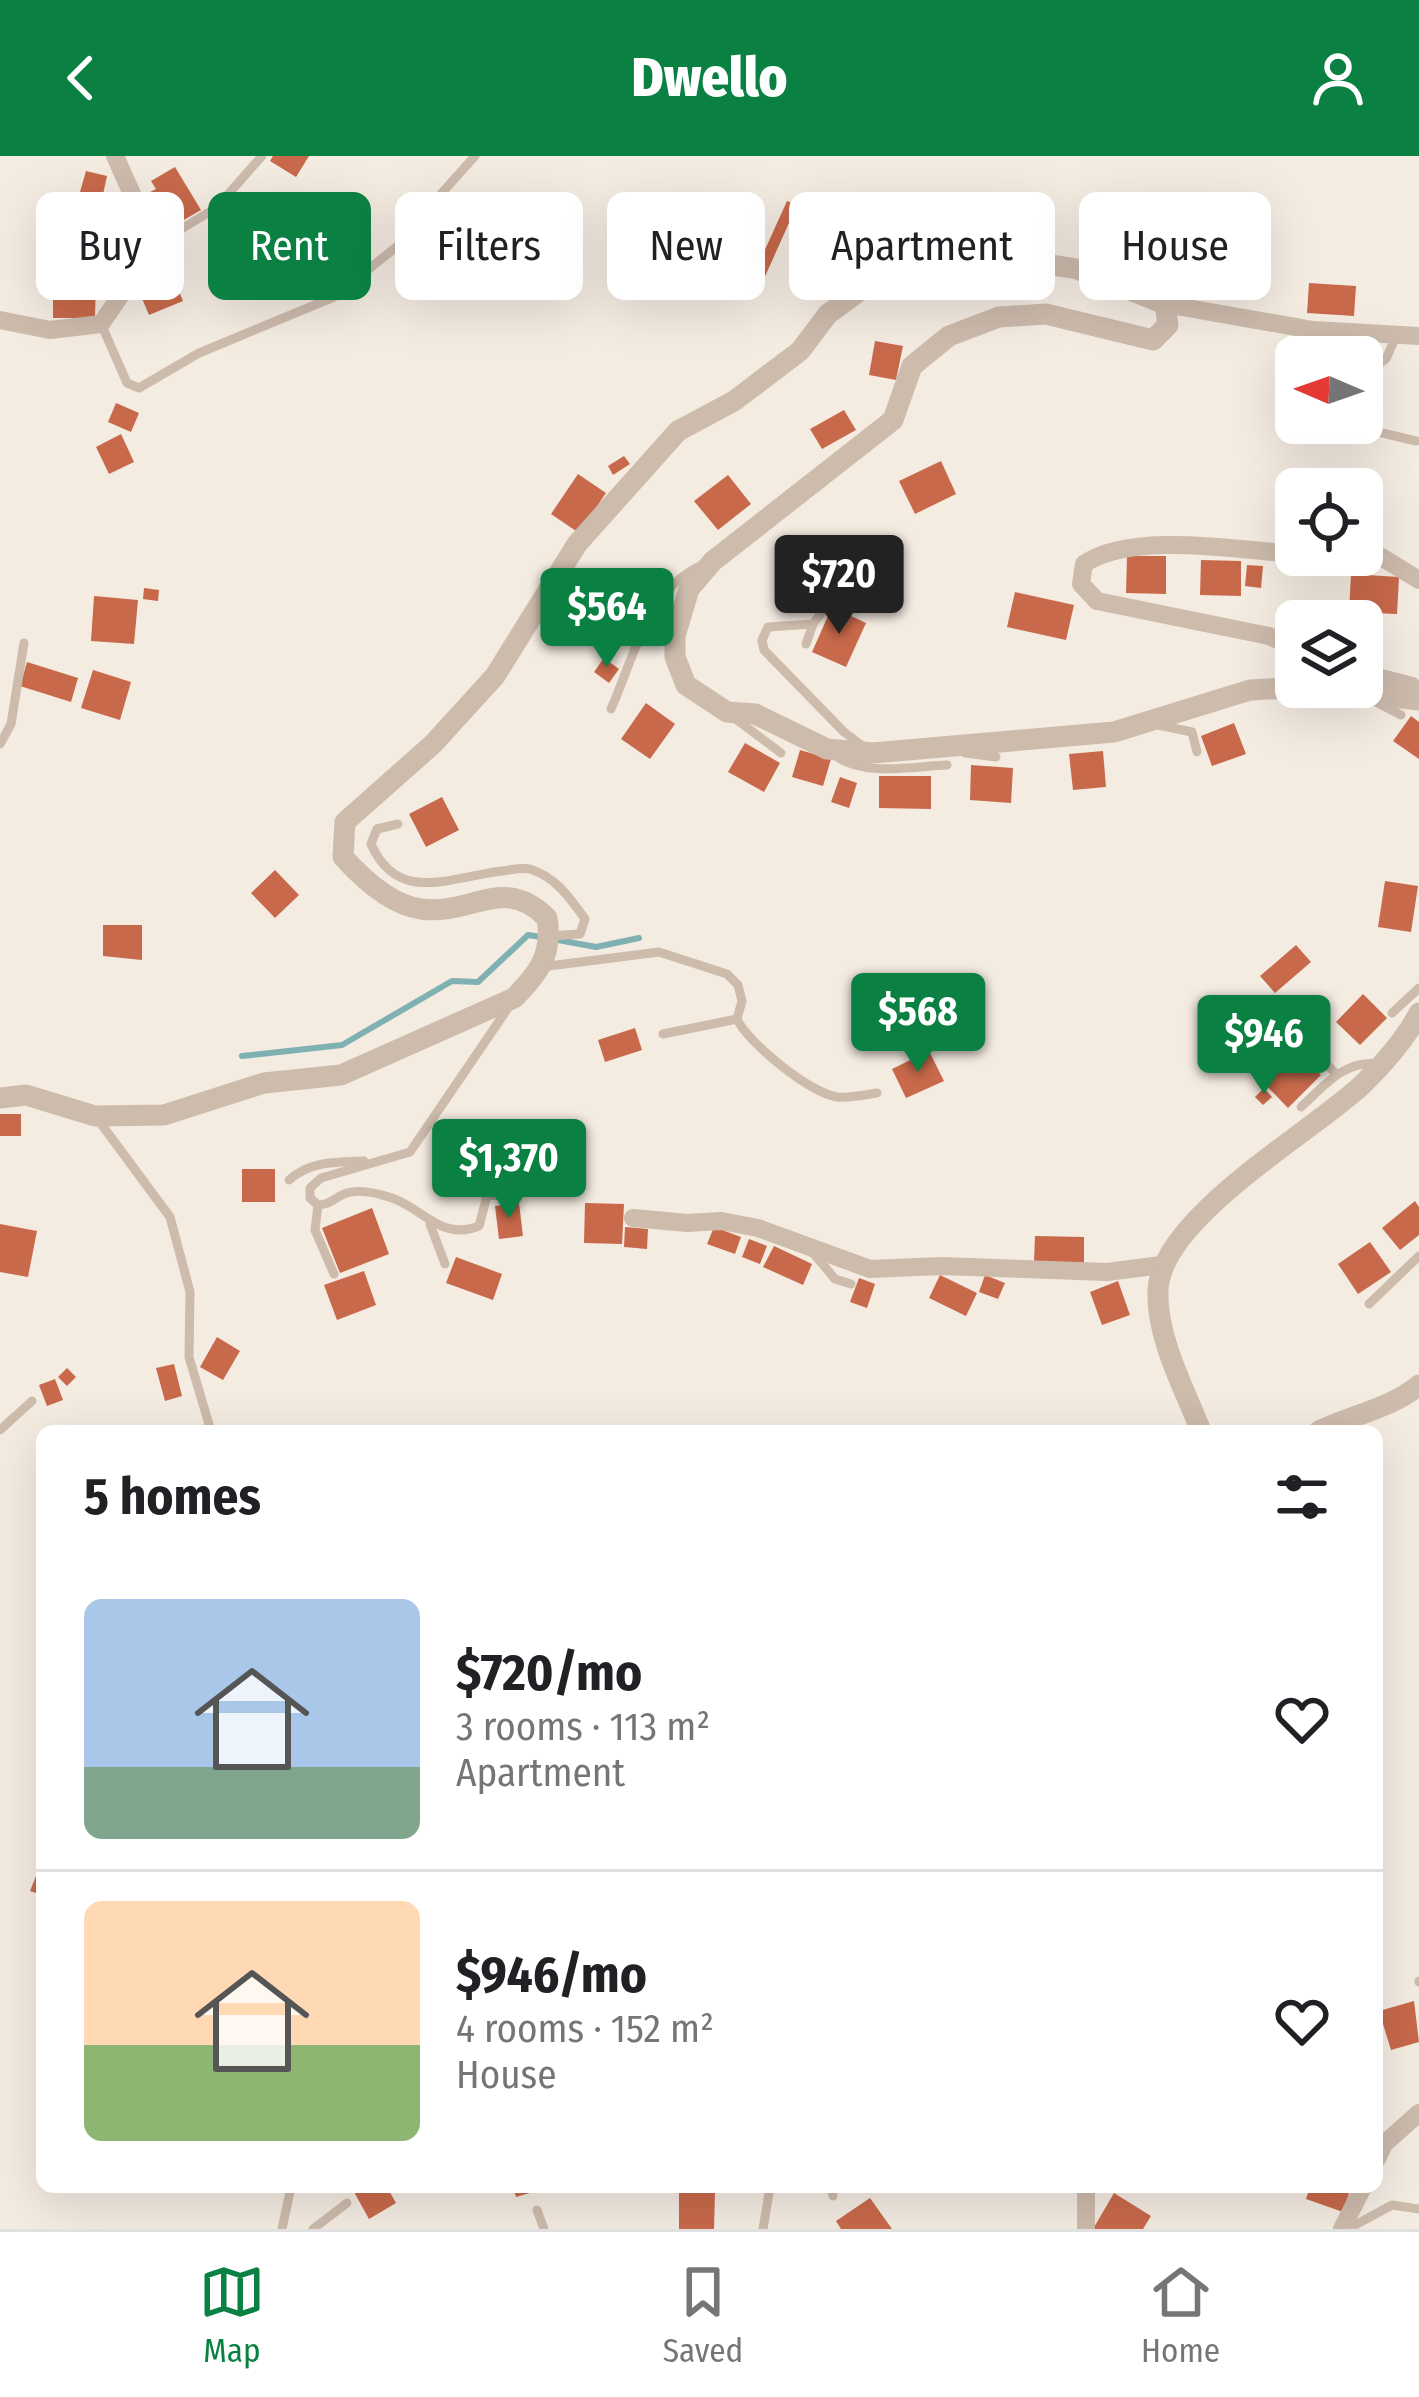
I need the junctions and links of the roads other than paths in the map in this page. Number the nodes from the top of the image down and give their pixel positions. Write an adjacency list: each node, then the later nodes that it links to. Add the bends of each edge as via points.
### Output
1 (115, 156): 4 (street)
2 (262, 156): 5 (lane, via 217,208)
3 (475, 156): 9 (lane, via 420,228 334,298 199,352 139,388 127,383)
4 (131, 192)
5 (184, 228)
6 (117, 300): 9 (street)
7 (1165, 304): 10 (street, via 1313,330); 17 (street, via 1168,325 1153,340 1046,314 1000,317 950,336 912,366 893,420); 38 (street, via 1077,269 1039,263 900,271 873,281 828,314 800,351 678,431 577,544 495,676 345,823 343,857 378,890 418,909 453,909 502,894 535,906)
8 (0, 320): 9 (street, via 50,330)
9 (101, 324)
10 (1396, 334): 11 (street); 12 (lane)
11 (1419, 336)
12 (1383, 361)
13 (1383, 433): 14 (lane)
14 (1416, 441)
15 (1275, 552): 21 (street, via 1103,551 1084,564 1081,584 1096,601)
16 (1383, 558): 18 (street)
17 (713, 560): 27 (lane, via 682,574 651,612); 28 (street, via 689,589 675,657 686,685)
18 (1419, 580)
19 (824, 609): 20 (lane)
20 (813, 624): 23 (lane); 34 (lane, via 768,627 764,650)
21 (1275, 639)
22 (24, 643): 30 (lane, via 11,724)
23 (806, 644)
24 (1275, 689): 29 (street)
25 (1383, 693): 26 (street)
26 (1413, 705)
27 (611, 709)
28 (727, 712): 31 (street, via 755,714); 33 (lane)
29 (1142, 723): 32 (lane, via 1192,732); 35 (street)
30 (0, 744)
31 (827, 749): 34 (street); 35 (lane, via 847,765)
32 (1197, 752)
33 (781, 753)
34 (873, 753): 35 (street)
35 (952, 755): 36 (lane)
36 (996, 757)
37 (398, 824): 38 (lane, via 377,829 371,844 381,867 405,880 430,885 528,868 563,888 585,919 580,934)
38 (550, 936): 39 (street)
39 (541, 967): 41 (street); 44 (lane, via 659,952 727,974 742,1001)
40 (1419, 988): 43 (lane)
41 (514, 998): 52 (street, via 340,1075 264,1084 164,1115); 53 (lane, via 410,1152)
42 (1419, 1012): 47 (street)
43 (1392, 1013)
44 (736, 1019): 45 (lane); 49 (lane, via 817,1091)
45 (663, 1034)
46 (1309, 1046): 48 (lane)
47 (1379, 1064): 48 (lane); 62 (street, via 1195,1219)
48 (1336, 1074): 51 (lane)
49 (877, 1094)
50 (0, 1098): 52 (street, via 26,1096)
51 (1301, 1107)
52 (95, 1116): 68 (lane, via 170,1216 190,1292 189,1357)
53 (381, 1160): 54 (lane, via 326,1163); 56 (lane, via 321,1178 310,1188)
54 (289, 1180)
55 (508, 1194): 58 (lane, via 488,1196 479,1226 466,1231)
56 (318, 1205): 58 (lane, via 364,1191); 63 (lane, via 315,1230)
57 (633, 1218): 59 (street, via 721,1221)
58 (430, 1222): 61 (lane)
59 (807, 1246): 62 (street, via 870,1269 1107,1272); 64 (lane, via 835,1279)
60 (1419, 1256): 65 (lane)
61 (445, 1264)
62 (1161, 1265): 69 (street, via 1163,1332)
63 (334, 1274)
64 (851, 1283)
65 (1369, 1304)
66 (1414, 1395): 70 (street)
67 (32, 1401): 71 (lane)
68 (209, 1425)
69 (1199, 1425)
70 (1332, 1425)
71 (0, 1430)
72 (1419, 2113): 73 (street)
73 (1383, 2146)
74 (289, 2193): 81 (lane)
75 (769, 2193): 84 (lane)
76 (1086, 2193): 85 (street)
77 (1360, 2193): 86 (street)
78 (347, 2203): 82 (lane)
79 (537, 2210): 83 (lane)
80 (1419, 2210): 86 (lane, via 1392,2205)
81 (282, 2229)
82 (313, 2229)
83 (544, 2229)
84 (763, 2229)
85 (1086, 2229)
86 (1345, 2229)

